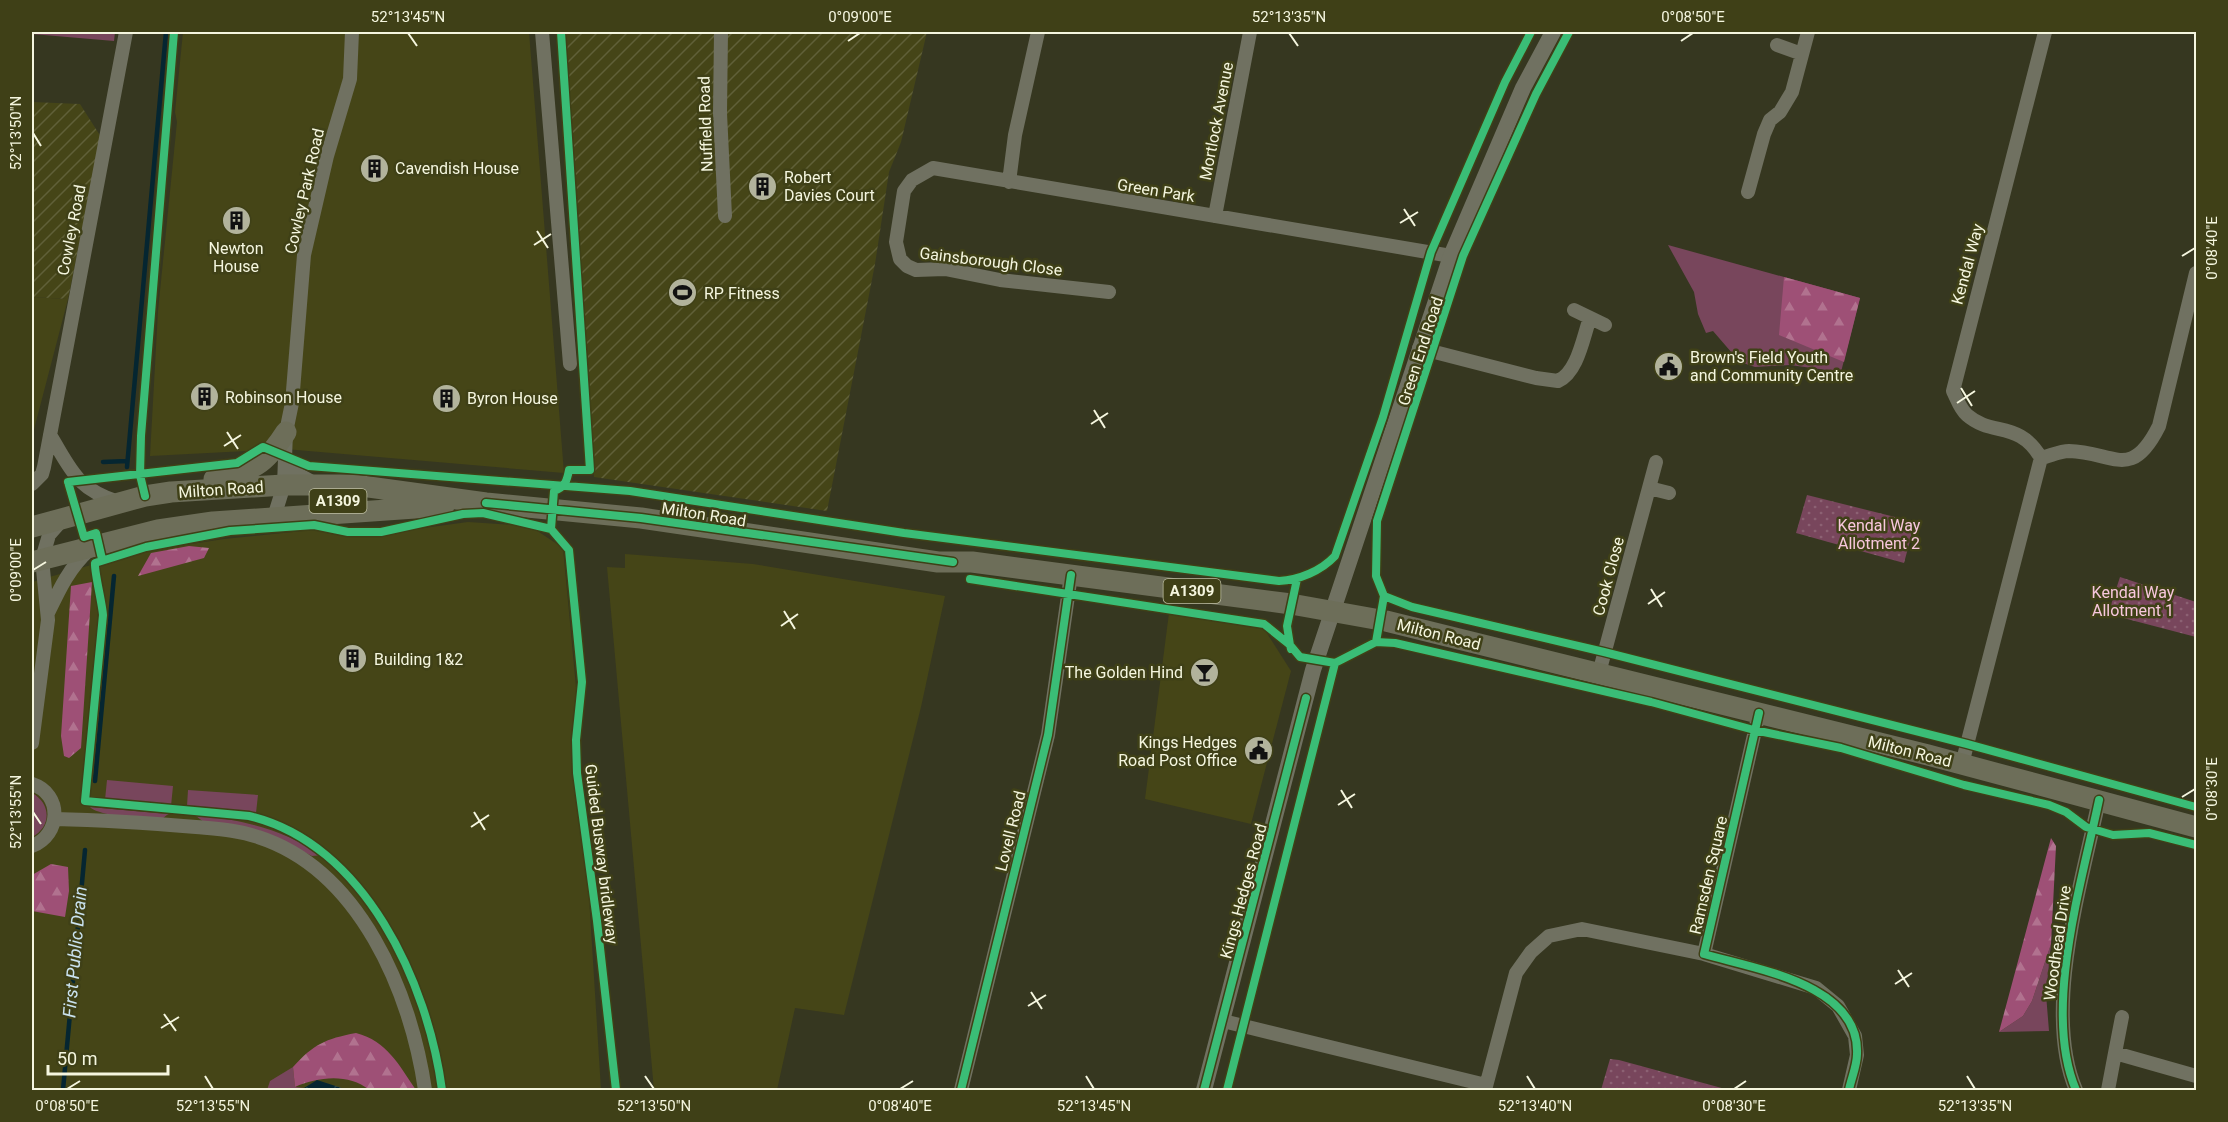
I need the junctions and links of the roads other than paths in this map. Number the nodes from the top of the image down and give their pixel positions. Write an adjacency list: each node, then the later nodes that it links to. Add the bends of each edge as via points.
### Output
1 (126, 32): 26 (street, Cowley Road)
2 (352, 32): 25 (street, Cowley Park Road, via 350,78 304,255 292,403)
3 (542, 32): 24 (street)
4 (720, 32): 14 (street, Nuffield Road)
5 (1038, 32): 12 (street, via 1015,135)
6 (1250, 32): 15 (street, Mortlock Avenue)
7 (1553, 32): 17 (street, Green End Road, via 1523,88)
8 (1808, 32): 11 (street)
9 (2044, 32): 28 (street, Kendal Way, via 1953,391 1967,416 2016,432 2034,445)
10 (1777, 45): 11 (street)
11 (1802, 54): 13 (street, via 1792,92 1764,134)
12 (1009, 182): 15 (street, Green Park); 16 (street, Green Park, via 927,170 904,191)
13 (1749, 192)
14 (725, 216)
15 (1215, 216): 17 (street, Green Park)
16 (897, 231): 19 (street, Gainsborough Close, via 900,259 916,270 945,269 1000,280)
17 (1451, 256): 23 (street, Green End Road)
18 (2196, 273): 28 (street, via 2158,426 2147,449 2122,460 2066,451)
19 (1109, 292)
20 (1574, 310): 21 (street)
21 (1590, 318): 22 (street); 23 (street, via 1569,373 1558,381)
22 (1605, 325)
23 (1419, 348): 45 (street, Green End Road)
24 (570, 364)
25 (286, 432): 27 (street, Cowley Park Road); 34 (main road, A1309, via 267,459 250,470 188,484)
26 (50, 435): 30 (street, Cowley Road, via 42,474); 36 (street, via 79,482 101,497)
27 (285, 457): 31 (street, Cowley Park Road); 32 (street, A1309, via 297,474)
28 (2041, 458): 50 (street)
29 (1656, 462): 33 (street, Cook Close)
30 (32, 484)
31 (284, 485): 32 (main road, Milton Road / A1309); 34 (main road, Milton Road / A1309); 38 (main road, A1309, via 291,495 302,500 372,501); 39 (street, Cowley Park Road)
32 (316, 485): 37 (main road, Milton Road / A1309, via 354,485)
33 (1649, 488): 35 (street); 47 (street, Cook Close)
34 (171, 492): 36 (main road, Milton Road / A1309)
35 (1669, 493)
36 (121, 503): 40 (main road, Milton Road / A1309)
37 (486, 503): 38 (main road, Milton Road / A1309); 44 (main road, Milton Road / A1309, via 641,518 938,562 972,562)
38 (398, 509): 39 (main road, Milton Road / A1309)
39 (274, 516): 42 (main road, Milton Road / A1309, via 158,530)
40 (63, 519): 41 (main road, Milton Road / A1309); 43 (street)
41 (32, 527)
42 (94, 546): 43 (main road, Milton Road / A1309); 46 (street, via 68,574)
43 (35, 558): 46 (street)
44 (1071, 576): 45 (main road, Milton Road / A1309); 63 (street, Lovell Road, via 1048,735)
45 (1333, 611): 47 (main road, Milton Road / A1309); 58 (street, Kings Hedges Road, via 1313,670)
46 (48, 613): 49 (street)
47 (1599, 673): 48 (main road, Milton Road / A1309)
48 (1759, 713): 50 (main road, Milton Road / A1309); 56 (street, Ramsden Square)
49 (32, 743)
50 (1962, 764): 52 (main road, Milton Road / A1309)
51 (32, 784): 53 (street, via 51,799)
52 (2099, 800): 54 (main road, Milton Road / A1309); 66 (street, Woodhead Drive, via 2063,999 2065,1045)
53 (55, 819): 55 (street, via 47,837); 62 (street, via 241,832 288,850 324,874 366,928 392,978 416,1045)
54 (2196, 827)
55 (32, 846)
56 (1704, 954): 61 (street, Ramsden Square, via 1582,929 1549,936 1516,973); 65 (street, Ramsden Square, via 1816,988 1838,1006 1855,1036 1857,1055)
57 (2122, 1017): 59 (street)
58 (1223, 1021): 61 (street, Ramsden Square); 64 (street, Kings Hedges Road)
59 (2115, 1053): 60 (street); 67 (street)
60 (2196, 1076)
61 (1485, 1088)
62 (424, 1090)
63 (961, 1090)
64 (1204, 1090)
65 (1849, 1090)
66 (2076, 1090)
67 (2108, 1090)

